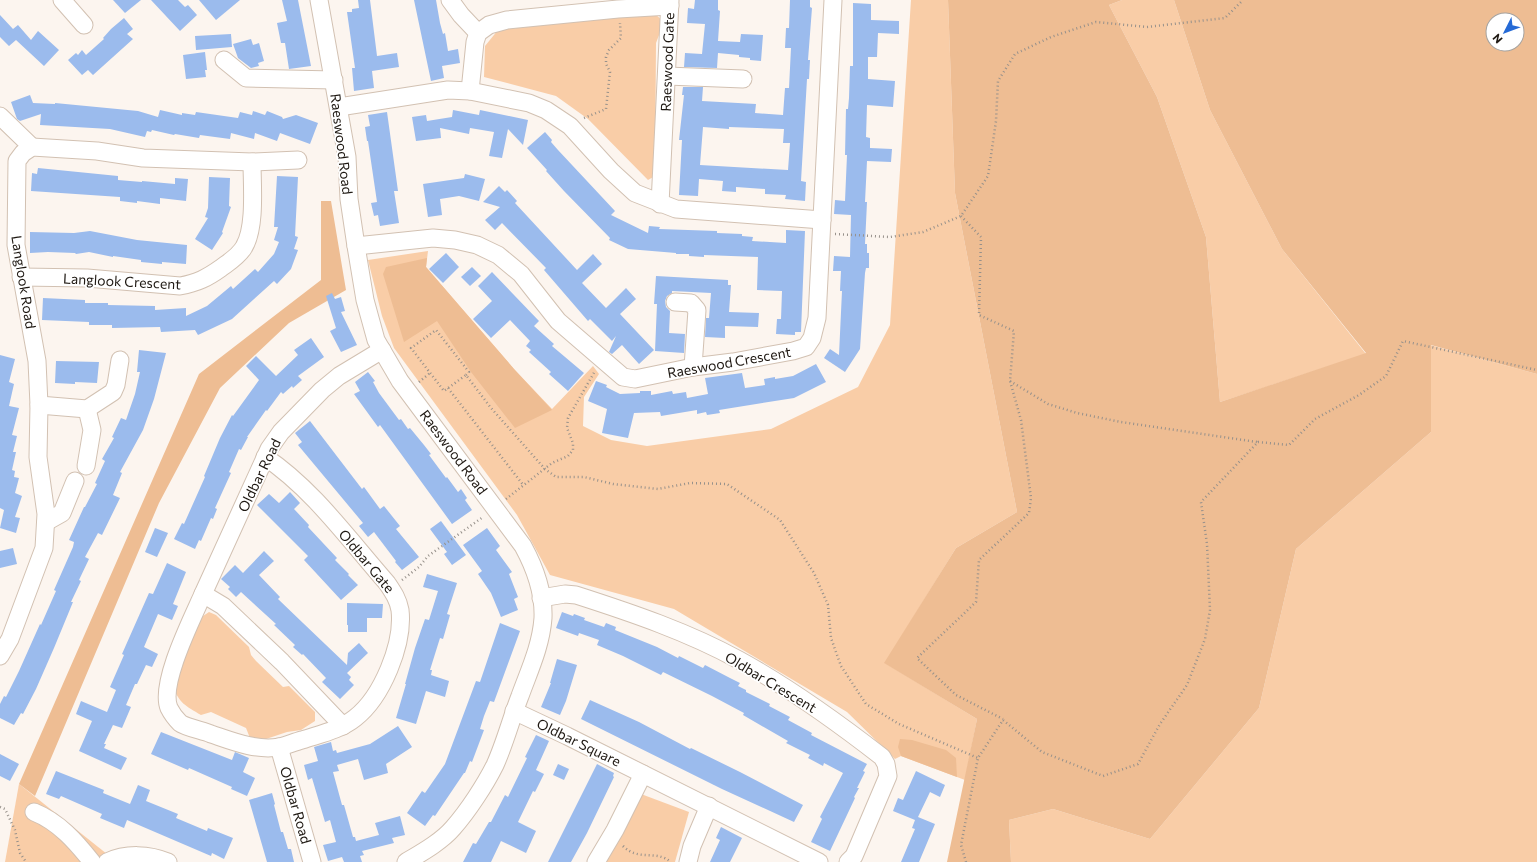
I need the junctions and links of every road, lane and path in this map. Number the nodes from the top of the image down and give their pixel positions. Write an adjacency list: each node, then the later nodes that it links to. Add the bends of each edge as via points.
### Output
1 (62, 0): 8 (street)
2 (319, 0): 13 (street, Raeswood Road)
3 (450, 0): 9 (street)
4 (833, 0): 23 (street, Raeswood Crescent)
5 (1243, 0): 22 (path, via 1225,18 1147,27 1096,22 1050,37 1016,54 998,81 996,121 988,176)
6 (670, 3): 7 (street, Raeswood Gate); 11 (street, Raeswood Gate)
7 (618, 9): 9 (street, Raeswood Gate, via 507,20 488,26); 17 (path, via 621,38 606,57 610,72 606,109)
8 (84, 25)
9 (478, 33): 14 (street, via 472,56)
10 (224, 60): 13 (street, via 246,78)
11 (667, 76): 12 (street); 21 (street, Raeswood Gate)
12 (744, 79)
13 (334, 80): 15 (street, Raeswood Road)
14 (470, 91): 15 (street, via 448,90); 17 (street, via 529,103 546,110)
15 (339, 107): 24 (street, Raeswood Road)
16 (0, 116): 18 (street)
17 (570, 126): 21 (street, via 635,193)
18 (32, 147): 20 (street, via 97,151 143,158); 25 (street, Langlook Road, via 23,153 18,161 16,245)
19 (298, 160): 20 (street)
20 (252, 162): 25 (street, Langlook Crescent, via 252,211 244,248 233,259 194,284 180,286 87,278)
21 (660, 204): 23 (street, via 676,209)
22 (961, 216): 23 (path, via 923,232 890,237); 33 (path, via 982,237 979,315 1014,331)
23 (822, 227): 30 (street, Raeswood Crescent, via 817,318 812,338 806,347 780,354)
24 (356, 246): 27 (street, Raeswood Road, via 365,300 372,327); 29 (street, Raeswood Crescent, via 433,238 477,245 498,255 521,274 558,321)
25 (21, 276): 35 (street, Langlook Road, via 37,361)
26 (675, 302): 30 (street, via 691,303 697,310)
27 (382, 350): 38 (street, Oldbar Road, via 339,376 322,390 281,432); 43 (street, Raeswood Road, via 400,381)
28 (120, 360): 36 (street, via 113,392)
29 (603, 361): 30 (street, Raeswood Crescent, via 623,377 635,379); 40 (path, via 591,375 568,418 567,428 573,450 568,456 552,462)
30 (693, 367)
31 (1537, 370): 37 (path, via 1403,341 1386,376 1359,395 1315,419 1289,445)
32 (466, 375): 34 (path); 34 (path, via 469,372 436,330 411,348 444,391); 40 (path, via 491,408)
33 (1010, 381): 37 (path, via 1048,404 1077,413); 50 (path, via 1021,420 1031,498 1029,512 979,560 976,602 917,658 956,695)
34 (448, 388): 42 (path)
35 (39, 405): 36 (street); 44 (street, Langlook Road, via 38,457)
36 (87, 410): 39 (street, via 92,430)
37 (1258, 442): 50 (path, via 1201,502 1207,544 1210,610 1205,639 1187,684 1160,724 1138,764 1103,776 1042,752)
38 (265, 457): 45 (street, Oldbar Gate, via 304,489); 46 (street, Oldbar Road)
39 (86, 466)
40 (546, 468): 42 (path); 53 (path, via 556,477 584,477 612,484 658,490 690,483 728,484 780,520 814,573 828,605 831,638 841,666 866,704 899,724)
41 (75, 481): 44 (street, via 62,513)
42 (524, 486): 43 (path)
43 (496, 508): 45 (path, via 428,556 419,567); 47 (street, Raeswood Road, via 530,559 538,577)
44 (46, 522): 48 (street, Langlook Road, via 44,548 10,639)
45 (390, 588): 51 (street, Oldbar Gate, via 400,609 400,629 395,652 370,701 356,717)
46 (203, 594): 51 (street, via 223,606 293,673); 52 (street, Oldbar Road, via 169,677 169,708 180,723 243,744)
47 (541, 598): 49 (street, Raeswood Road, via 541,635); 69 (street, Oldbar Crescent, via 576,595 665,626 719,650 806,700 882,757 888,776 854,856)
48 (0, 656)
49 (514, 711): 54 (street, Oldbar Square); 64 (street, Raeswood Road, via 486,782 452,829)
50 (1003, 720): 53 (path)
51 (343, 726): 52 (street, Oldbar Road)
52 (272, 748): 63 (street, Oldbar Road)
53 (978, 758): 70 (path, via 960,845)
54 (643, 774): 55 (street, Oldbar Square); 58 (street)
55 (709, 806): 67 (street); 68 (street, Oldbar Square)
56 (0, 807): 59 (path, via 6,809 15,830 20,853)
57 (34, 812): 60 (street, via 65,832)
58 (612, 835): 65 (street); 66 (path, via 633,855 660,856)
59 (26, 862)
60 (92, 862)
61 (107, 862): 62 (street, via 134,856 147,856)
62 (168, 862)
63 (312, 862)
64 (406, 862)
65 (596, 862)
66 (671, 862)
67 (688, 862)
68 (819, 862)
69 (848, 862)
70 (966, 862)

